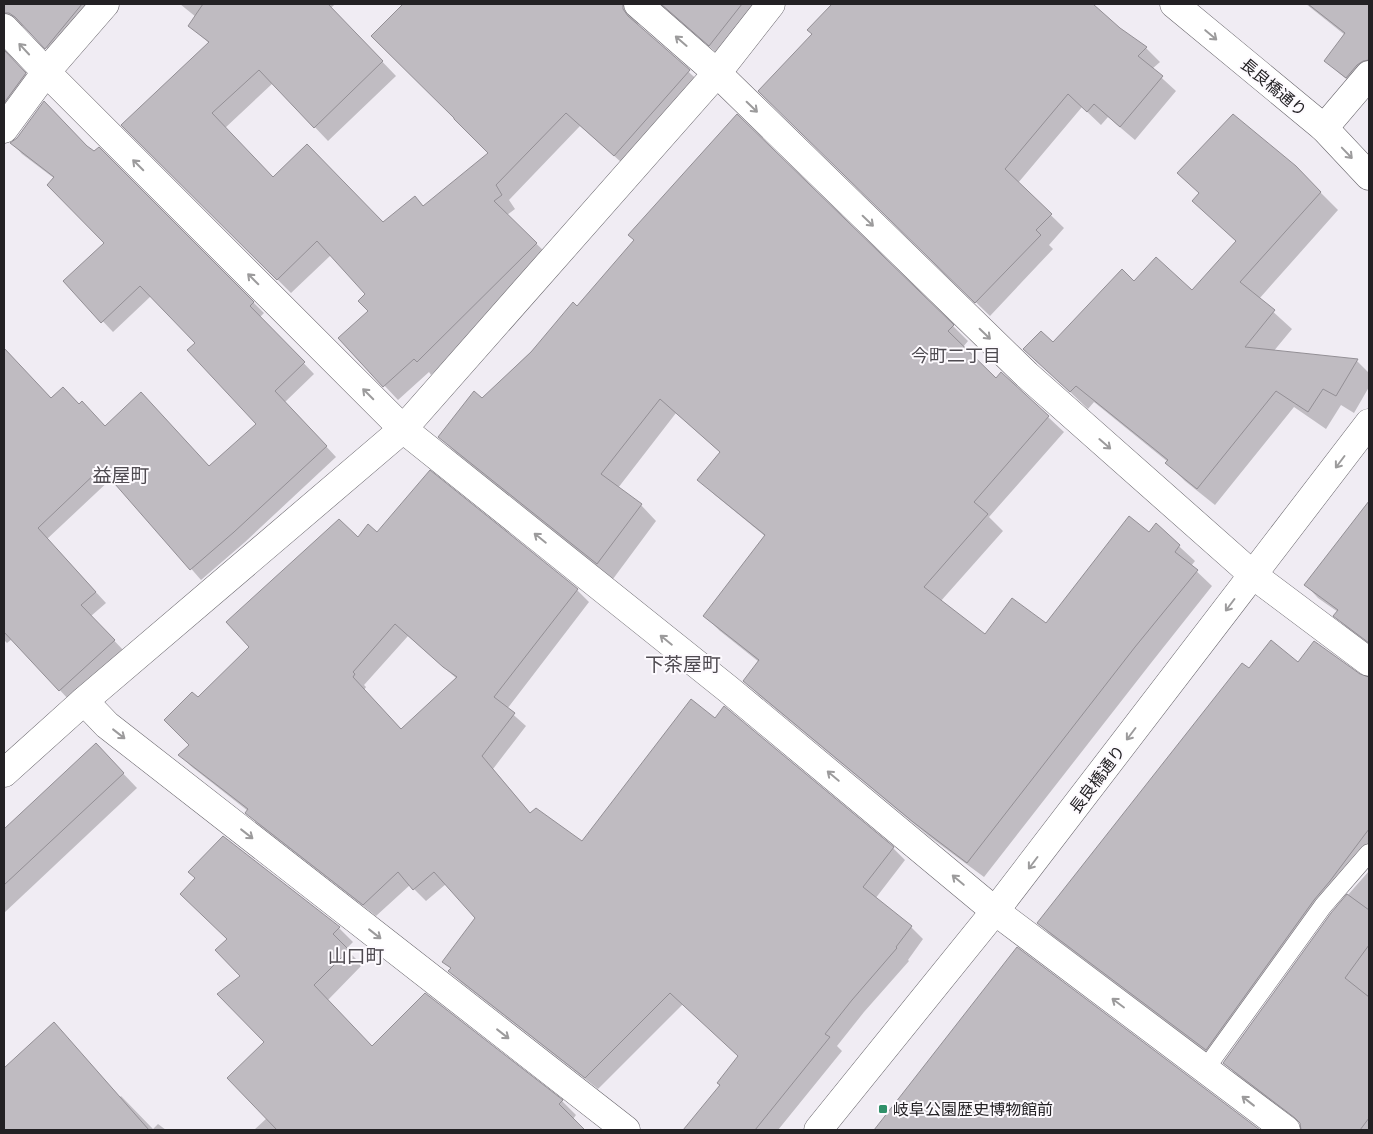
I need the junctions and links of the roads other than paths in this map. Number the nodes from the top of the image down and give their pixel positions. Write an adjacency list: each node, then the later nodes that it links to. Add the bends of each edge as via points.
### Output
1 (105, 4): 6 (main road)
2 (638, 4): 7 (main road, one-way to 2)
3 (771, 4): 7 (main road)
4 (1174, 4): 9 (main road, 長良橋通り, one-way to 9)
5 (4, 28): 6 (main road, one-way to 5)
6 (46, 72): 10 (main road); 13 (main road, one-way to 6)
7 (717, 74): 13 (main road); 14 (main road, one-way to 14, via 1027,375)
8 (1369, 75): 9 (main road)
9 (1324, 128): 11 (main road, 長良橋通り, one-way to 11)
10 (4, 129)
11 (1369, 176)
12 (1369, 423): 14 (main road, 長良橋通り, one-way to 14)
13 (403, 429): 16 (main road); 19 (main road, one-way to 13, via 728,690)
14 (1253, 575): 15 (main road); 19 (main road, 長良橋通り, one-way to 19)
15 (1369, 662)
16 (84, 701): 17 (main road); 21 (main road, one-way to 21, via 108,725)
17 (4, 773)
18 (1369, 853): 20 (lane, via 1323,906)
19 (995, 911): 20 (main road, one-way to 19); 22 (main road, 長良橋通り)
20 (1206, 1068): 23 (main road, one-way to 20)
21 (626, 1130)
22 (818, 1130)
23 (1286, 1130)

